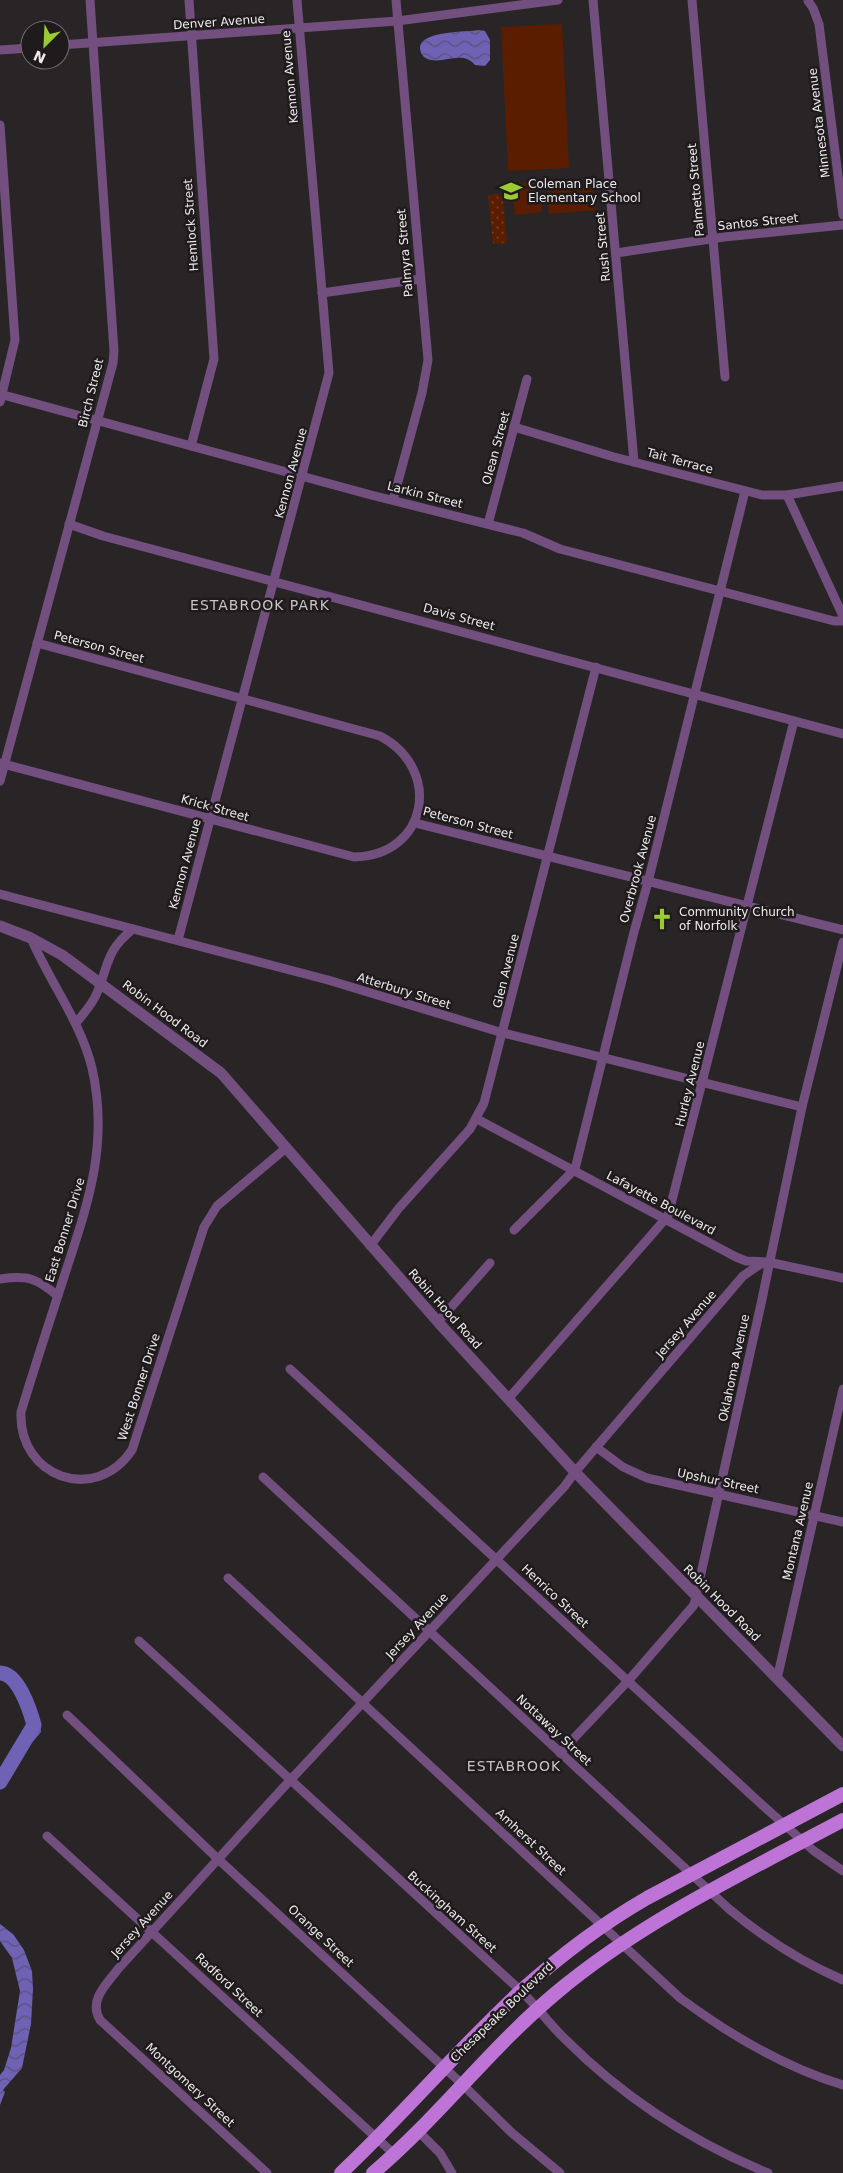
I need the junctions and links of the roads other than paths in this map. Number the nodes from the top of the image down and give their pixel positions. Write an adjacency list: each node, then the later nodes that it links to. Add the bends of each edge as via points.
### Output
1 (90, 0): 13 (street, Birch Street)
2 (189, 0): 12 (street, Hemlock Street)
3 (297, 0): 11 (street, Kennon Avenue)
4 (396, 0): 10 (street, Palmyra Street)
5 (558, 0): 9 (street, Denver Avenue)
6 (593, 0): 21 (street, Rush Street)
7 (692, 0): 20 (street, Palmetto Street)
8 (808, 1): 18 (street, Minnesota Avenue, via 819,24)
9 (494, 4): 10 (street, Denver Avenue)
10 (397, 21): 11 (street, Denver Avenue); 22 (street, Palmyra Street)
11 (299, 29): 12 (street, Denver Avenue); 23 (street, Kennon Avenue)
12 (192, 36): 13 (street, Denver Avenue); 29 (street, Hemlock Street, via 214,359)
13 (93, 43): 14 (street, Denver Avenue); 27 (street, Birch Street, via 114,351)
14 (70, 44)
15 (20, 49): 16 (street)
16 (0, 50)
17 (0, 125): 26 (street, via 15,340)
18 (843, 214)
19 (843, 225): 20 (street, Santos Street)
20 (713, 239): 21 (street, Santos Street); 24 (street, Palmetto Street)
21 (616, 253): 30 (street, Rush Street)
22 (420, 279): 23 (street); 35 (street, Palmyra Street, via 427,372)
23 (322, 293): 31 (street, Kennon Avenue, via 329,373)
24 (725, 377)
25 (527, 379): 28 (street, Olean Street)
26 (1, 396): 27 (street, Larkin Street)
27 (97, 421): 29 (street, Larkin Street); 36 (street, Birch Street)
28 (514, 427): 30 (street, Tait Terrace); 37 (street, Olean Street)
29 (191, 446): 31 (street, Larkin Street)
30 (634, 462): 33 (street, Tait Terrace)
31 (303, 475): 35 (street, Larkin Street); 38 (street, Kennon Avenue)
32 (843, 486): 34 (street, Tait Terrace)
33 (744, 491): 34 (street, Tait Terrace); 39 (street, Overbrook Avenue)
34 (787, 495): 40 (street)
35 (393, 500): 37 (street, Larkin Street)
36 (69, 524): 38 (street, Davis Street); 42 (street, Birch Street)
37 (488, 524): 39 (street, Larkin Street, via 523,533 560,549)
38 (274, 581): 43 (street, Davis Street); 45 (street, Kennon Avenue)
39 (721, 590): 41 (street, Larkin Street); 44 (street, Overbrook Avenue)
40 (843, 616)
41 (843, 621)
42 (36, 643): 45 (street, Peterson Street); 48 (street, Birch Street)
43 (596, 667): 44 (street, Davis Street); 52 (street, Glen Avenue)
44 (695, 693): 46 (street, Davis Street); 53 (street, Overbrook Avenue)
45 (243, 698): 50 (street, Kennon Avenue); 51 (street, Peterson Street, via 391,741 408,759 418,780 420,808)
46 (794, 721): 47 (street, Davis Street); 55 (street, Hurley Avenue)
47 (843, 734)
48 (2, 764): 49 (street, Birch Street); 50 (street, Krick Street)
49 (0, 782)
50 (210, 820): 51 (street, Krick Street, via 354,857 383,852); 60 (street, Kennon Avenue)
51 (415, 823): 52 (street, Peterson Street)
52 (548, 857): 53 (street, Peterson Street); 64 (street, Glen Avenue)
53 (648, 882): 55 (street, Peterson Street); 65 (street, Overbrook Avenue)
54 (0, 894): 57 (street, Atterbury Street)
55 (747, 907): 58 (street, Peterson Street); 66 (street, Hurley Avenue)
56 (0, 926): 59 (street, Robin Hood Road)
57 (132, 929): 60 (street, Atterbury Street); 62 (street, via 110,953)
58 (843, 930)
59 (31, 938): 62 (street, Robin Hood Road); 63 (street, East Bonner Drive)
60 (178, 940): 64 (street, Atterbury Street, via 363,990)
61 (843, 942): 67 (street, Oklahoma Avenue)
62 (100, 982): 63 (street, via 90,1005); 69 (street, Robin Hood Road, via 220,1073)
63 (76, 1023): 78 (street, East Bonner Drive, via 92,1069 97,1104 97,1155 89,1202)
64 (503, 1033): 65 (street, Atterbury Street); 68 (street, Glen Avenue)
65 (604, 1058): 66 (street, Atterbury Street); 70 (street, Overbrook Avenue)
66 (702, 1084): 67 (street, Atterbury Street); 71 (street, Hurley Avenue)
67 (802, 1107): 74 (street, Oklahoma Avenue)
68 (477, 1120): 70 (street, Lafayette Boulevard); 73 (street, Glen Avenue)
69 (286, 1148): 73 (street, Robin Hood Road); 78 (street, West Bonner Drive, via 217,1206 210,1216 132,1450 120,1465 95,1478 69,1479 47,1469 31,1454 22,1434 21,1412)
70 (574, 1171): 71 (street, Lafayette Boulevard); 72 (street)
71 (666, 1219): 74 (street, Lafayette Boulevard, via 736,1257 755,1263); 82 (street, Hurley Avenue)
72 (514, 1230)
73 (370, 1246): 79 (street, Robin Hood Road)
74 (768, 1262): 76 (street, Lafayette Boulevard); 83 (street, Jersey Avenue, via 743,1276); 86 (street, Oklahoma Avenue)
75 (490, 1263): 79 (street)
76 (843, 1278)
77 (0, 1279): 78 (street, via 32,1278)
78 (58, 1296)
79 (438, 1322): 82 (street, Robin Hood Road)
80 (290, 1369): 89 (street, Henrico Street)
81 (843, 1389): 87 (street, Montana Avenue)
82 (508, 1399): 84 (street, Robin Hood Road)
83 (596, 1447): 84 (street, Jersey Avenue); 86 (street, Upshur Street, via 623,1467 646,1478)
84 (575, 1472): 89 (street, Jersey Avenue); 91 (street, Robin Hood Road)
85 (263, 1477): 92 (street, Nottaway Street)
86 (719, 1494): 87 (street, Upshur Street); 91 (street, Oklahoma Avenue)
87 (814, 1515): 88 (street, Upshur Street); 94 (street, Montana Avenue)
88 (843, 1522)
89 (496, 1559): 92 (street, Jersey Avenue); 95 (street, Henrico Street)
90 (228, 1578): 96 (street, Amherst Street)
91 (697, 1597): 94 (street, Robin Hood Road); 95 (street, Oklahoma Avenue, via 690,1611)
92 (429, 1632): 96 (street, Jersey Avenue); 99 (street, Nottaway Street)
93 (139, 1640): 100 (street, Buckingham Street)
94 (777, 1679): 98 (street, Robin Hood Road)
95 (628, 1681): 99 (street, Oklahoma Avenue); 103 (street, Henrico Street)
96 (362, 1704): 100 (street, Jersey Avenue); 110 (street, Amherst Street)
97 (66, 1715): 106 (street, Orange Street)
98 (843, 1746)
99 (560, 1753): 108 (street, Nottaway Street)
100 (290, 1780): 106 (street, Jersey Avenue); 114 (street, Buckingham Street)
101 (843, 1794): 103 (main road, Chesapeake Boulevard)
102 (843, 1820): 105 (main road, Chesapeake Boulevard)
103 (784, 1824): 105 (street, Henrico Street); 108 (main road, Chesapeake Boulevard)
104 (47, 1836): 111 (street, Radford Street)
105 (803, 1842): 107 (street, Henrico Street); 109 (main road, Chesapeake Boulevard)
106 (218, 1859): 111 (street, Jersey Avenue); 117 (street, Orange Street)
107 (843, 1871)
108 (690, 1874): 109 (street, Nottaway Street); 110 (main road, Chesapeake Boulevard)
109 (709, 1892): 112 (main road, Chesapeake Boulevard); 113 (street, Nottaway Street, via 775,1945)
110 (602, 1926): 112 (street, Amherst Street); 114 (main road, Chesapeake Boulevard)
111 (152, 1931): 116 (street, Jersey Avenue, via 98,1996 95,2004); 121 (street, Radford Street)
112 (621, 1943): 115 (main road, Chesapeake Boulevard); 119 (street, Amherst Street, via 680,1998 730,2033 777,2059)
113 (843, 1980)
114 (521, 1991): 115 (street, Buckingham Street); 117 (main road, Chesapeake Boulevard)
115 (538, 2009): 118 (main road, Chesapeake Boulevard); 128 (street, Buckingham Street, via 572,2045 641,2104 720,2152)
116 (97, 2015): 123 (street, Montgomery Street)
117 (444, 2067): 118 (street, Orange Street); 121 (main road, Chesapeake Boulevard)
118 (462, 2084): 120 (main road, Chesapeake Boulevard); 127 (street, Orange Street, via 512,2133)
119 (843, 2085)
120 (417, 2130): 122 (main road, Chesapeake Boulevard); 126 (street, via 440,2153)
121 (376, 2138): 122 (street, Radford Street); 124 (main road, Chesapeake Boulevard)
122 (394, 2154): 125 (main road, Chesapeake Boulevard)
123 (266, 2173)
124 (341, 2173)
125 (373, 2173)
126 (452, 2173)
127 (560, 2173)
128 (768, 2173)

